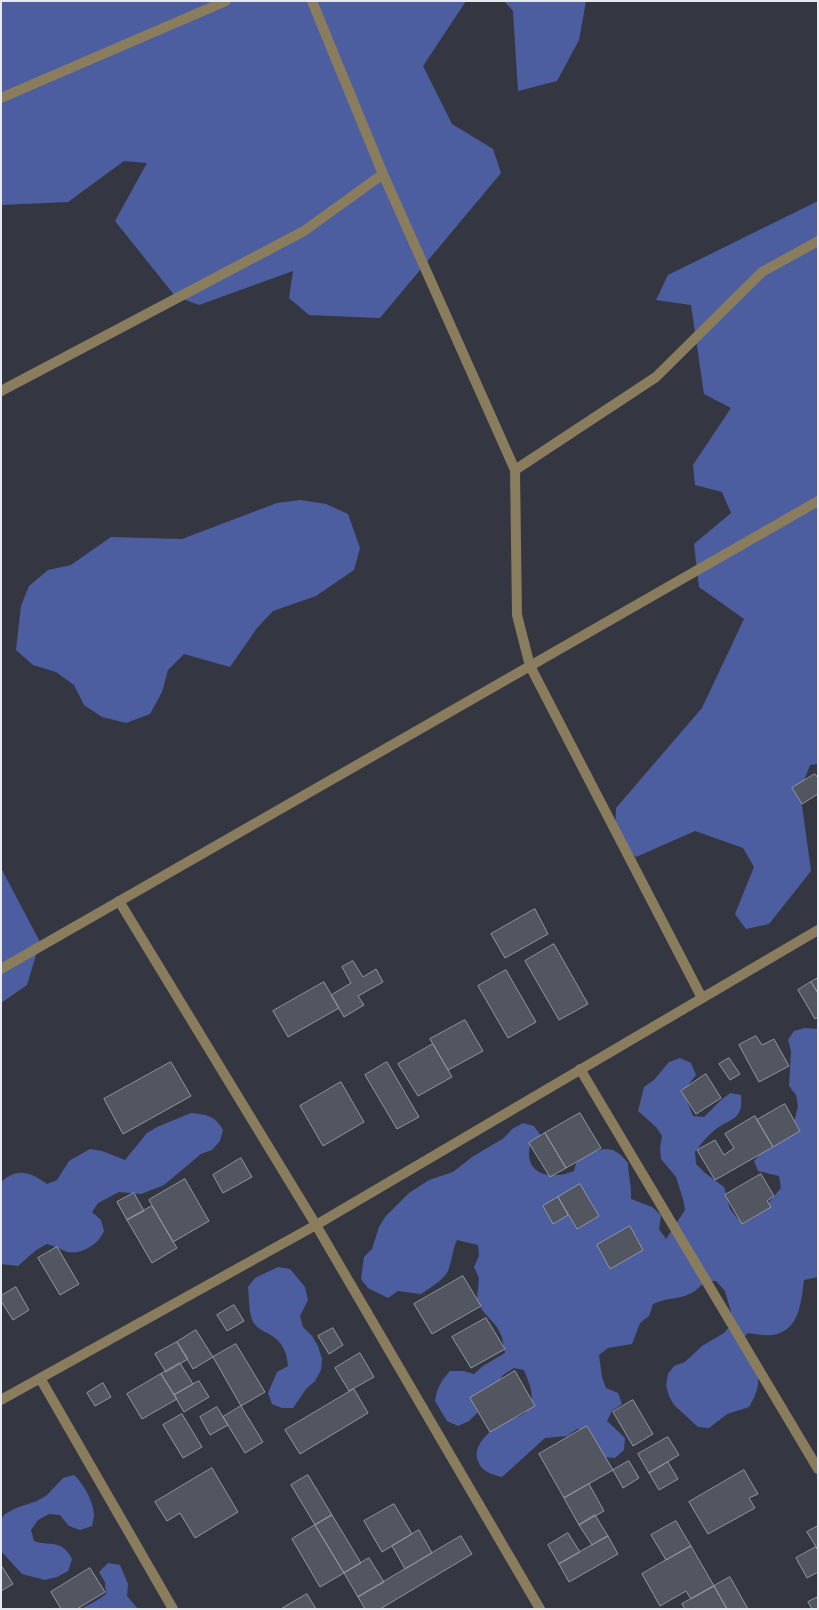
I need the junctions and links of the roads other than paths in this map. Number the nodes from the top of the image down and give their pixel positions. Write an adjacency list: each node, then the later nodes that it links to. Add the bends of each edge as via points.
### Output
1 (226, 1): 3 (street)
2 (312, 1): 4 (street)
3 (1, 98)
4 (383, 174): 6 (street, via 304,231); 7 (street)
5 (818, 241): 7 (street, via 762,272 656,377)
6 (1, 391)
7 (515, 470): 9 (street, via 517,614)
8 (818, 501): 9 (street)
9 (530, 666): 10 (street); 13 (street)
10 (119, 901): 12 (street); 15 (street)
11 (818, 930): 13 (street)
12 (1, 968)
13 (702, 998): 14 (street)
14 (580, 1069): 15 (street); 18 (street)
15 (316, 1225): 16 (street); 20 (street)
16 (40, 1378): 17 (street); 19 (street)
17 (1, 1400)
18 (818, 1469)
19 (173, 1609)
20 (540, 1609)

